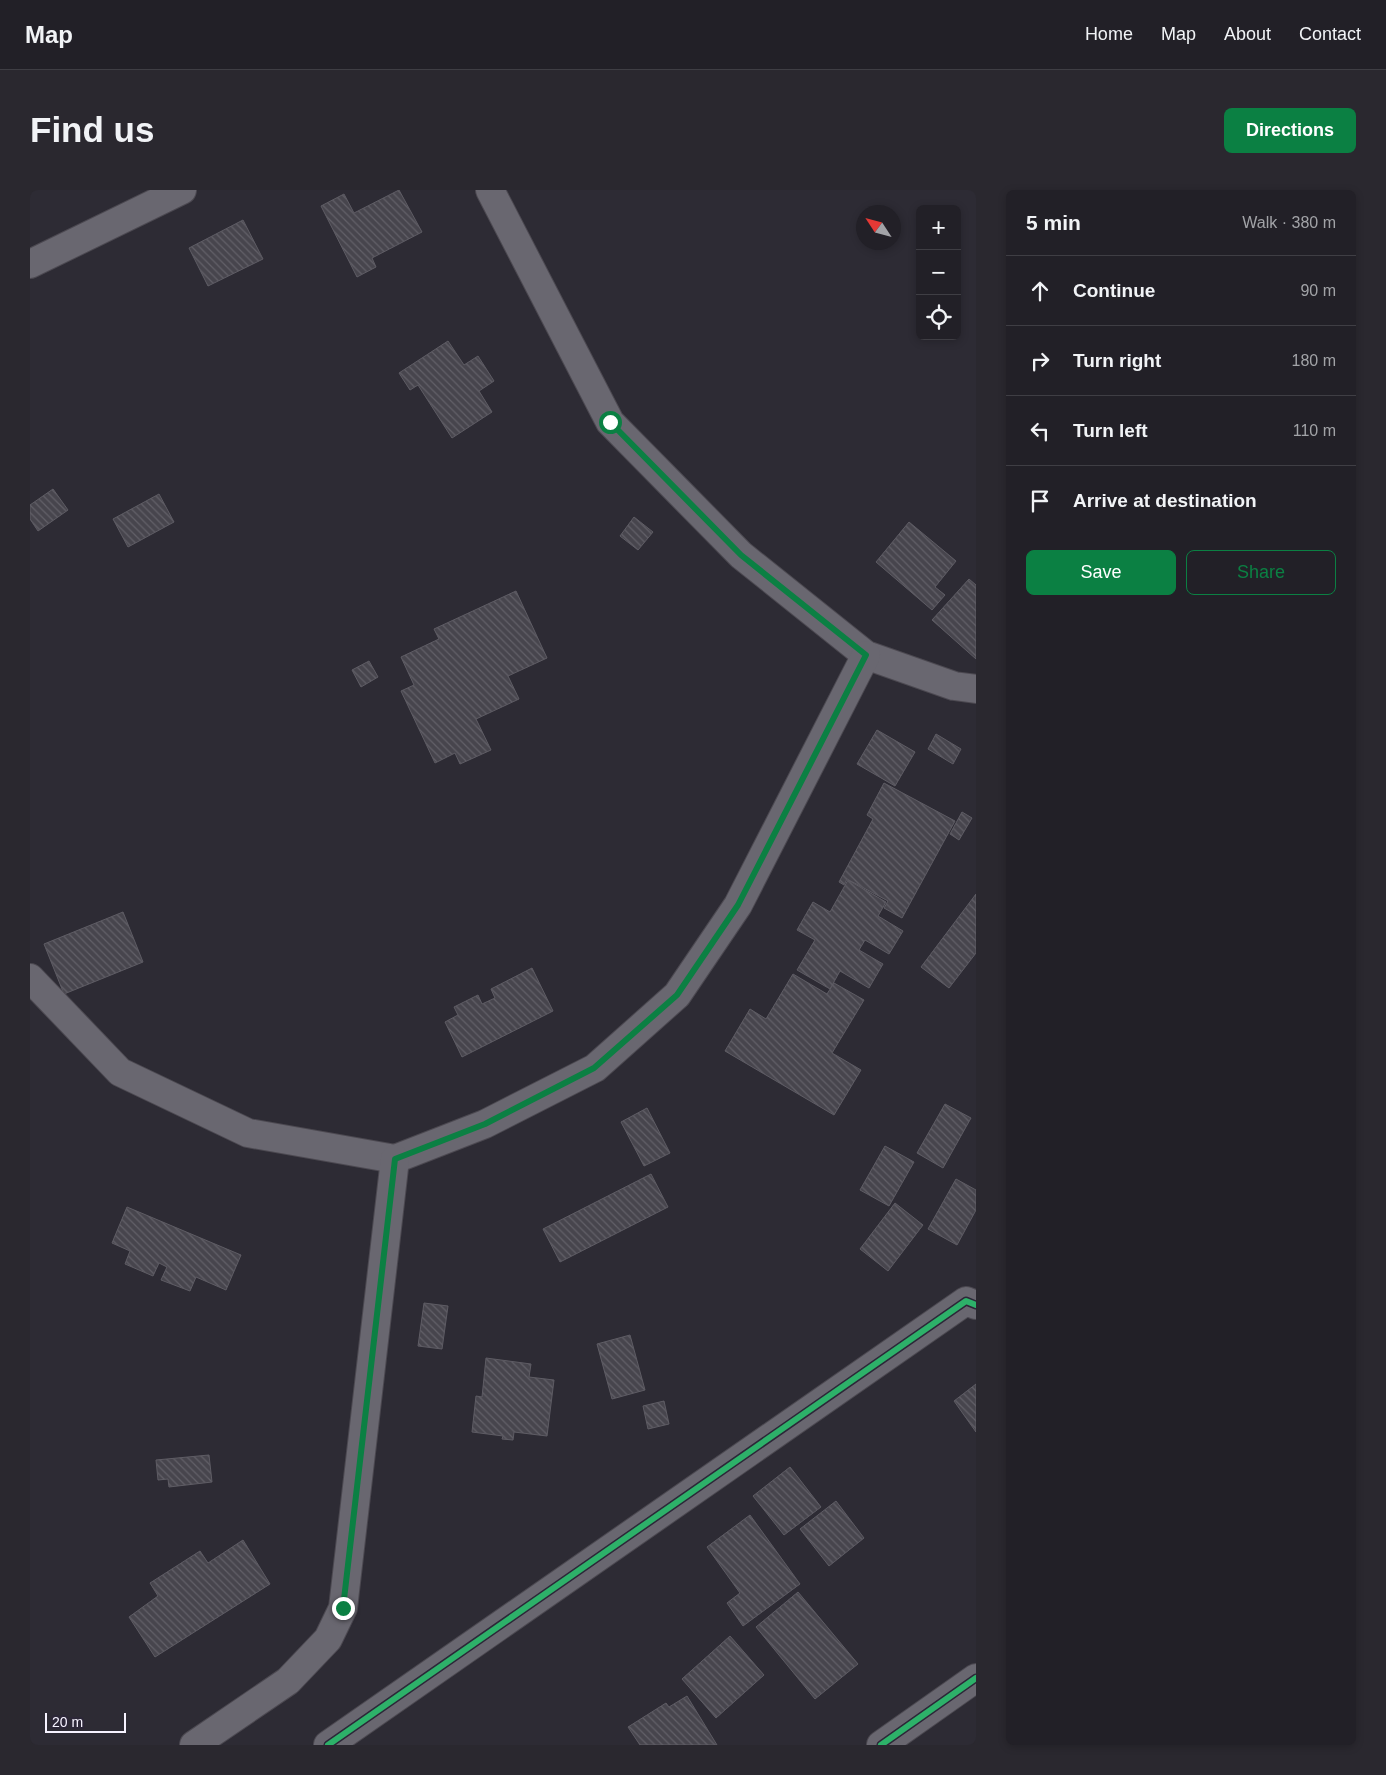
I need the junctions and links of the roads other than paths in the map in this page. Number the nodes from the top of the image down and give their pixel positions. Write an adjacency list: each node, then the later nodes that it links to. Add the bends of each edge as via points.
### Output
1 (182, 190): 3 (street)
2 (490, 190): 4 (street, via 610,422 741,555)
3 (30, 264)
4 (866, 655): 5 (street, via 954,686); 7 (street, via 738,905 677,995 594,1068 485,1124)
5 (976, 689)
6 (30, 978): 7 (street, via 120,1072 248,1133)
7 (395, 1159): 10 (street, via 343,1608 328,1639 288,1681)
8 (976, 1305): 11 (street, via 966,1302)
9 (976, 1678): 12 (street)
10 (194, 1745)
11 (328, 1745)
12 (882, 1745)

